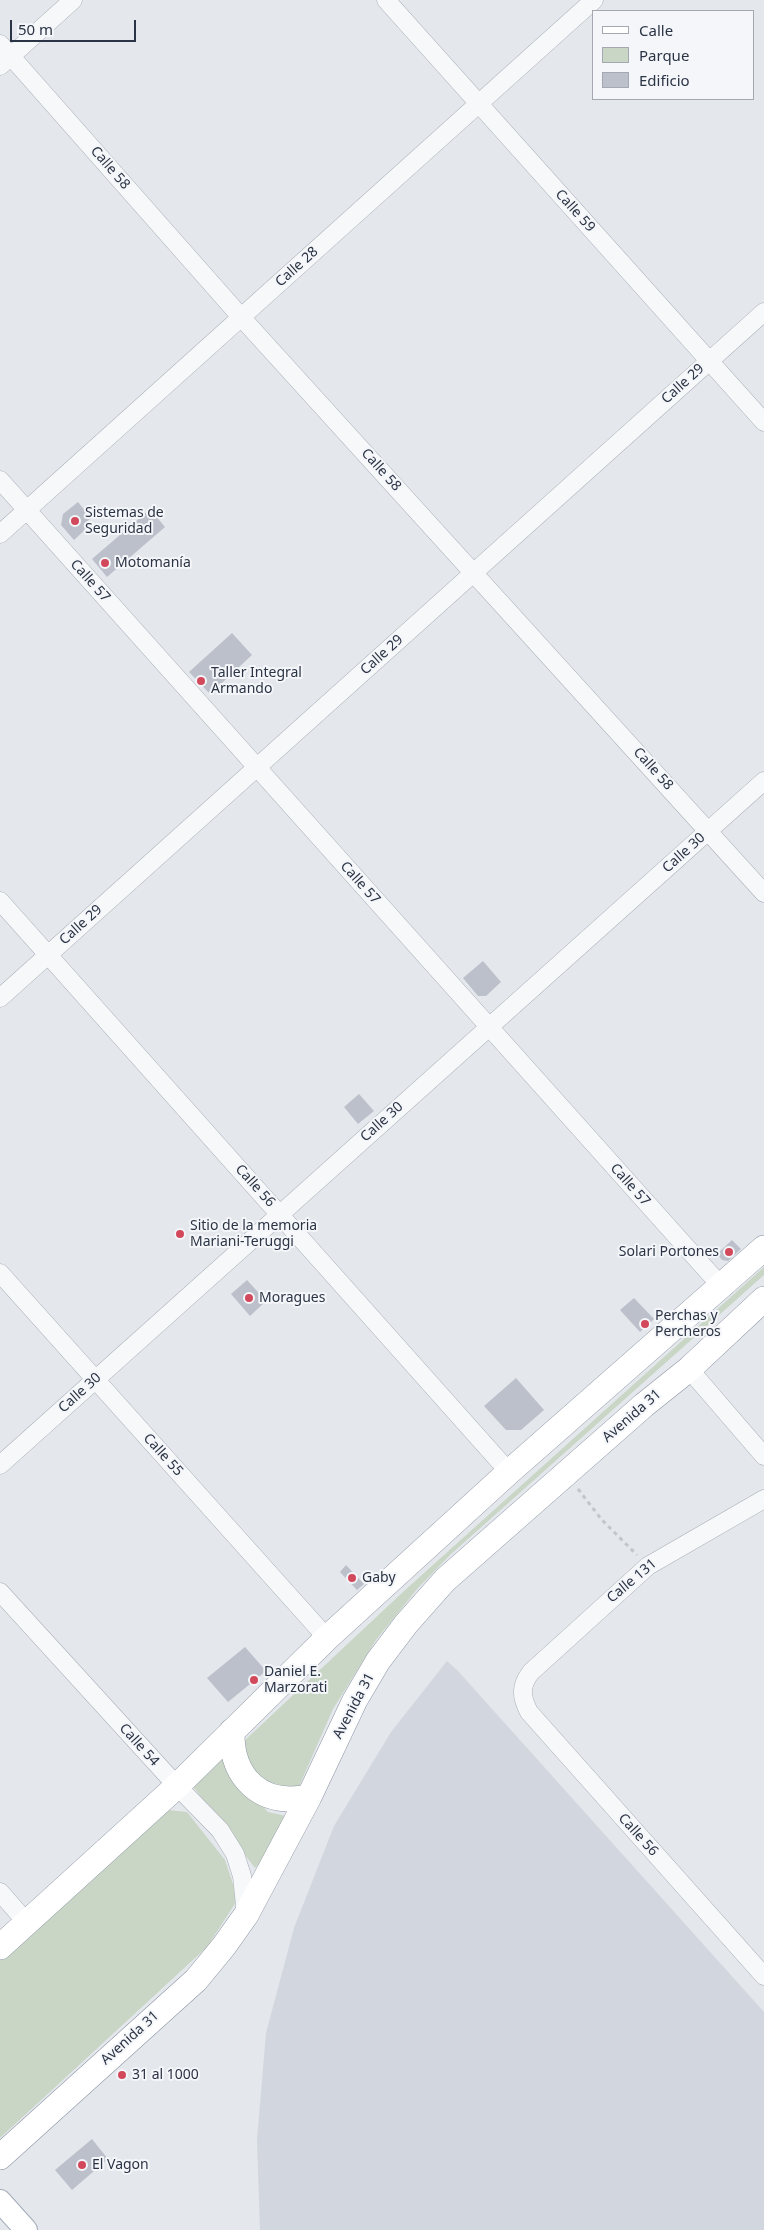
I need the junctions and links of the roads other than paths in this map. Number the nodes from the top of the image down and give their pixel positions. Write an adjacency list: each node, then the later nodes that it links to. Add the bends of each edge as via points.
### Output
1 (73, 0): 4 (street)
2 (386, 0): 5 (street, Calle 59)
3 (594, 0): 5 (street, Calle 28)
4 (4, 55): 7 (street, Calle 58)
5 (479, 104): 7 (street, Calle 28); 8 (street, Calle 59)
6 (764, 312): 8 (street, Calle 29)
7 (241, 317): 11 (street, Calle 28); 13 (street, Calle 58)
8 (709, 361): 9 (street, Calle 59); 13 (street, Calle 29)
9 (764, 422)
10 (0, 480): 11 (street, Calle 57)
11 (27, 510): 12 (street, Calle 28); 14 (street, Calle 57)
12 (0, 534)
13 (474, 572): 14 (street, Calle 29); 16 (street, Calle 58)
14 (257, 767): 19 (street, Calle 29); 21 (street, Calle 57)
15 (764, 781): 16 (street, Calle 30)
16 (709, 831): 17 (street, Calle 58); 21 (street, Calle 30)
17 (764, 893)
18 (0, 901): 19 (street, Calle 56)
19 (48, 955): 20 (street, Calle 29); 22 (street, Calle 56)
20 (0, 998)
21 (489, 1026): 22 (street, Calle 30); 25 (street, Calle 57)
22 (280, 1214): 28 (street, Calle 30); 31 (street, Calle 56)
23 (764, 1248): 25 (highway)
24 (0, 1273): 28 (street, Calle 55)
25 (721, 1286): 31 (highway)
26 (764, 1299): 27 (highway, Avenida 31)
27 (690, 1369): 29 (street); 38 (highway, Avenida 31, via 644,1404 445,1580 378,1661 355,1700)
28 (95, 1379): 30 (street, Calle 30); 34 (street, Calle 55)
29 (764, 1456)
30 (0, 1464)
31 (509, 1472): 34 (highway)
32 (764, 1499): 35 (street, Calle 131, via 648,1566 531,1672)
33 (0, 1592): 37 (street, Calle 54)
34 (327, 1638): 36 (highway)
35 (522, 1689): 43 (street, Calle 56, via 523,1701 530,1712)
36 (232, 1731): 37 (highway); 38 (highway, via 236,1763 255,1788 282,1800)
37 (177, 1786): 40 (street, Calle 54, via 220,1830 235,1854 242,1876); 41 (highway)
38 (309, 1797): 40 (highway, Avenida 31)
39 (0, 1892): 41 (street)
40 (246, 1915): 44 (highway, Avenida 31, via 196,1980)
41 (27, 1922): 42 (highway)
42 (0, 1947)
43 (761, 1965)
44 (0, 2157)
45 (0, 2202): 46 (main road)
46 (26, 2230)

